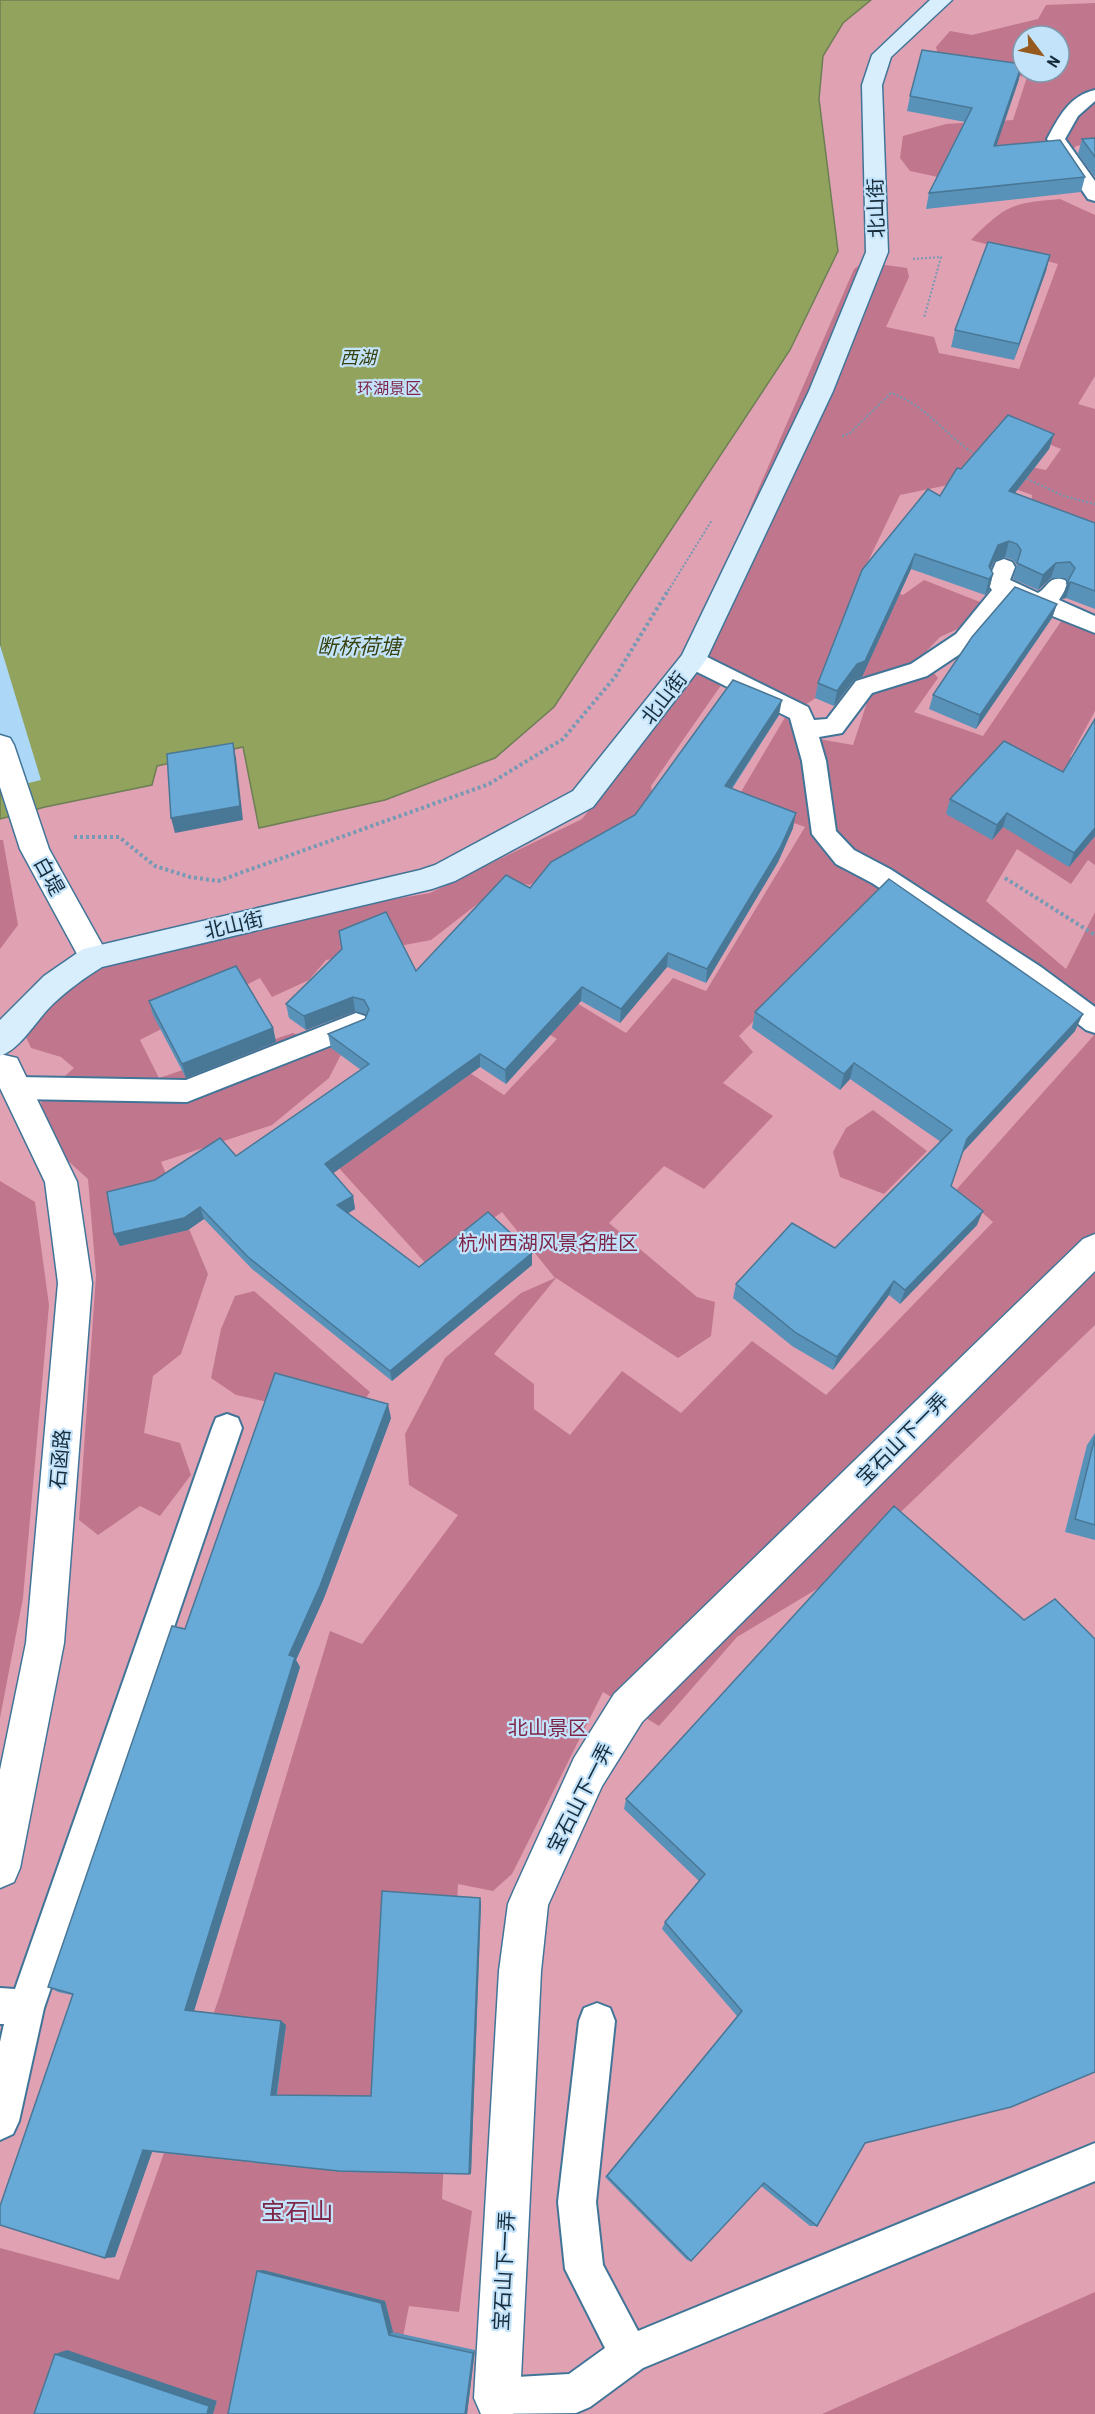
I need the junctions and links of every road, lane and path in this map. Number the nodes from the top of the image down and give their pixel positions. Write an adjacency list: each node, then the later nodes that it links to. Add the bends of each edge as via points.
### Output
1 (942, 0): 6 (main road, 北山街, via 882,55 872,85 877,252)
2 (1095, 95): 3 (lane, via 1072,110 1056,139)
3 (1095, 195)
4 (941, 257): 5 (path)
5 (924, 318)
6 (792, 453): 7 (path, via 795,456 849,434 891,393 915,403 963,449); 12 (main road, 北山街)
7 (982, 458)
8 (1022, 477): 9 (path, via 1064,496)
9 (1095, 504)
10 (714, 517): 15 (path, via 615,677 563,739 489,784 218,881 155,866 119,837 80,835)
11 (1095, 625): 13 (lane, via 1052,594 1005,578 964,640 919,670 864,687 834,727)
12 (693, 660): 13 (lane, via 800,713); 18 (main road, 北山街, via 583,799 445,873)
13 (804, 730): 19 (lane, via 814,761 824,834 846,857 1032,974)
14 (0, 746): 15 (street, 白堤)
15 (35, 849): 18 (street, 白堤)
16 (1005, 878): 17 (path)
17 (1095, 935)
18 (94, 957): 21 (main road, 北山街, via 68,971 19,1017)
19 (1095, 1022)
20 (356, 1024): 22 (lane, via 187,1091)
21 (0, 1043)
22 (8, 1078): 25 (street, 石函路, via 61,1182 75,1283 45,1643)
23 (1095, 1249): 31 (street, 宝石山下一弄, via 628,1708 588,1772 528,1904 520,1971)
24 (227, 1428): 26 (lane)
25 (0, 1868)
26 (13, 2007): 28 (lane)
27 (597, 2021): 30 (lane, via 577,2202 584,2270)
28 (0, 2121)
29 (1095, 2162): 30 (lane)
30 (629, 2354): 31 (lane, via 576,2392)
31 (497, 2398)

